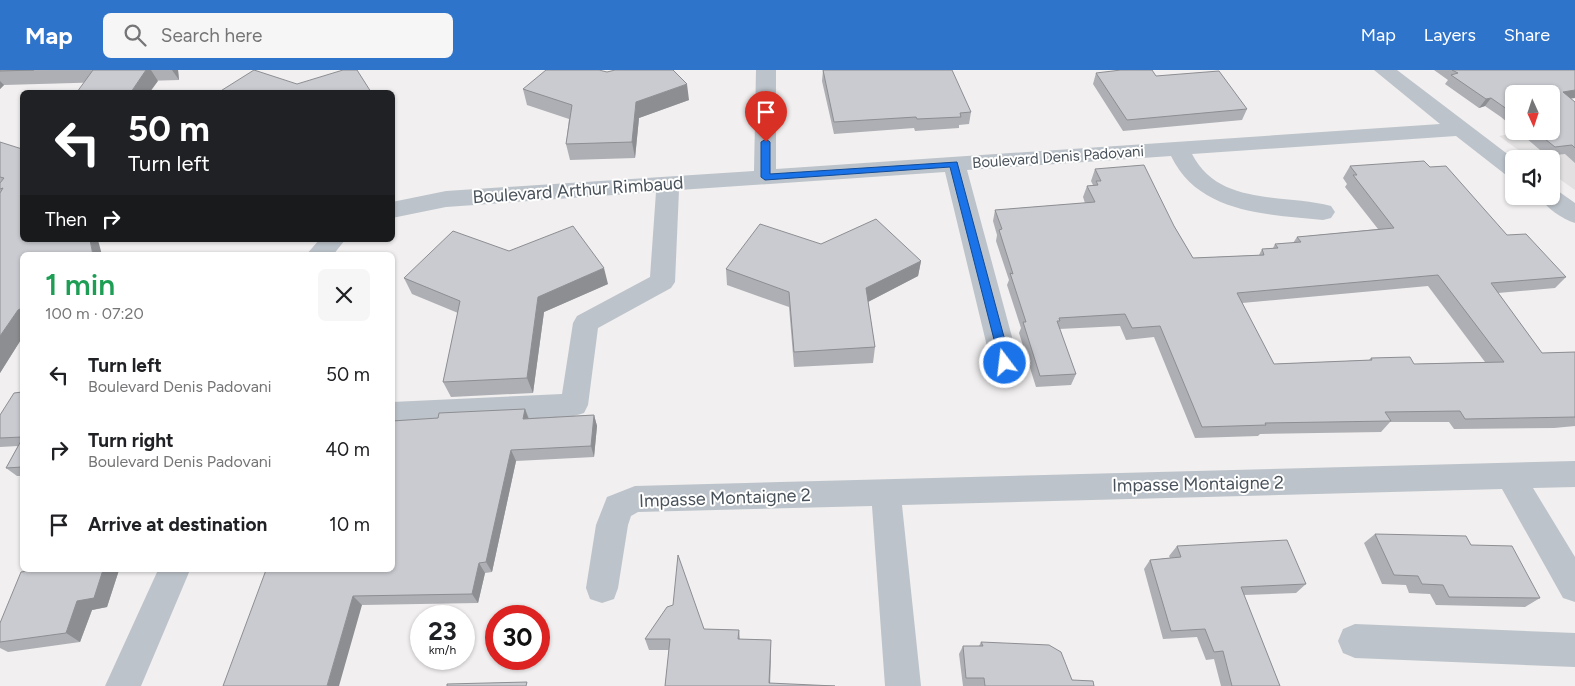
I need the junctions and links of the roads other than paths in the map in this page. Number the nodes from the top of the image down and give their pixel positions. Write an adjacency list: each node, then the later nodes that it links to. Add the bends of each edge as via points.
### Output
1 (766, 70): 7 (street)
2 (1384, 70): 3 (street)
3 (1459, 129): 4 (street, Boulevard Denis Padovani); 5 (street)
4 (1178, 148): 6 (street, Boulevard Denis Padovani); 11 (street, via 1194,176 1213,192 1252,204)
5 (1505, 163)
6 (954, 164): 7 (street, Boulevard Denis Padovani); 15 (street)
7 (765, 177): 8 (street, Boulevard Arthur Rimbaud)
8 (668, 184): 10 (street, Boulevard Arthur Rimbaud, via 446,199); 16 (street, via 662,282 586,323 574,405)
9 (1560, 204): 12 (street)
10 (395, 209)
11 (1323, 212)
12 (1575, 215)
13 (331, 242): 14 (street)
14 (321, 252)
15 (1005, 363)
16 (395, 414)
17 (1575, 474): 18 (street, Impasse Montaigne 2)
18 (1510, 476): 19 (street, Impasse Montaigne 2); 21 (street)
19 (886, 492): 22 (street, Impasse Montaigne 2, via 635,499 618,507); 26 (street)
20 (173, 572): 25 (street)
21 (1575, 587)
22 (602, 588)
23 (1355, 641): 24 (street)
24 (1575, 650)
25 (123, 686)
26 (903, 686)

